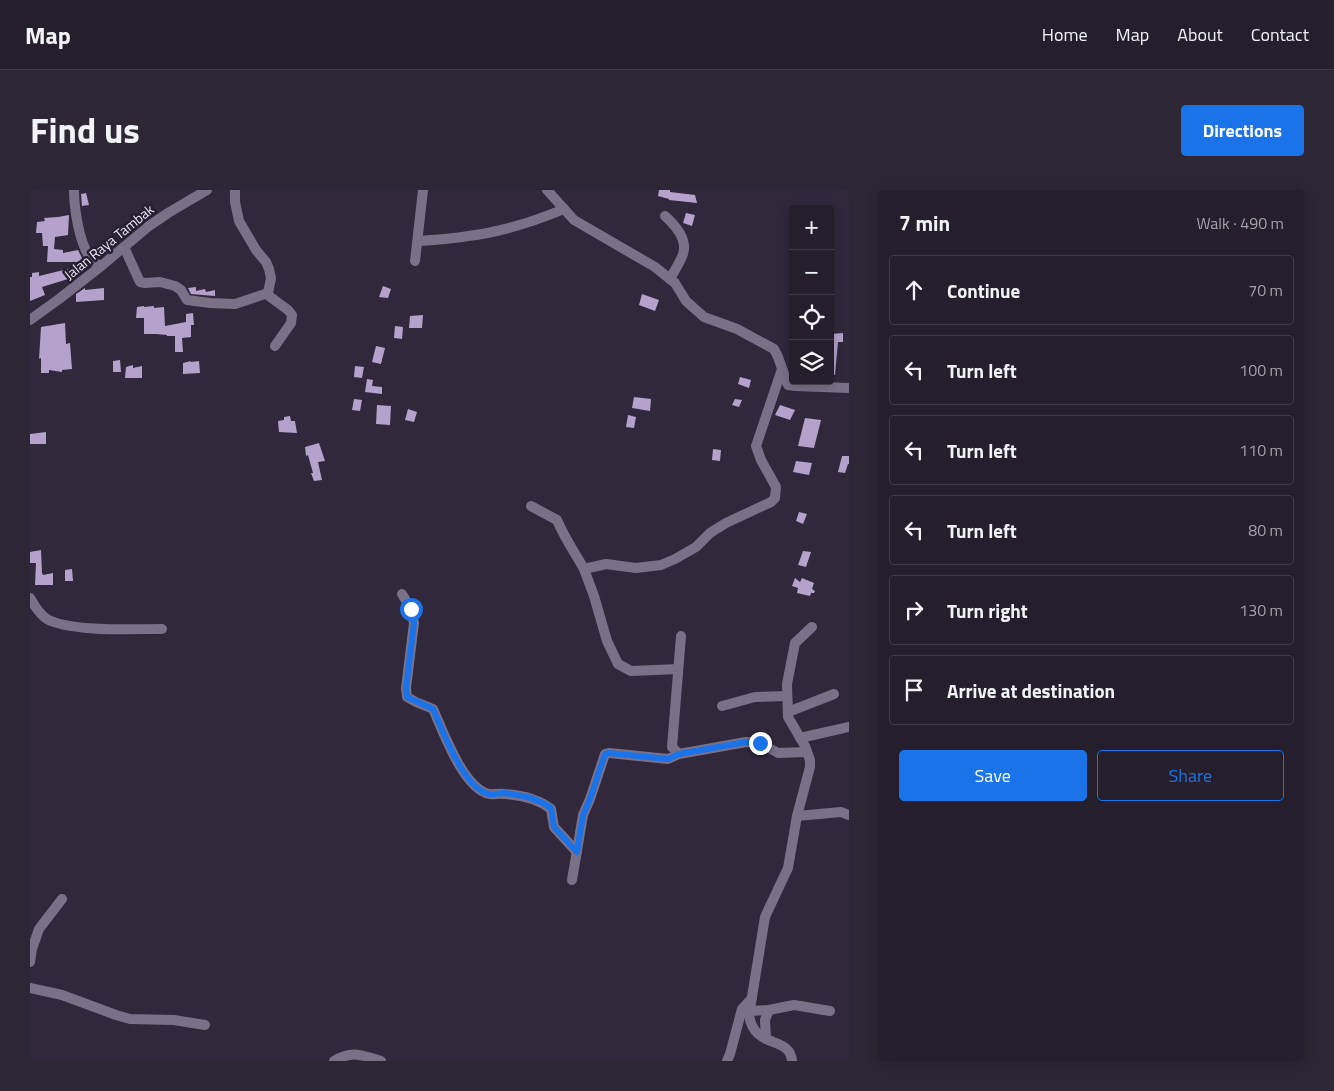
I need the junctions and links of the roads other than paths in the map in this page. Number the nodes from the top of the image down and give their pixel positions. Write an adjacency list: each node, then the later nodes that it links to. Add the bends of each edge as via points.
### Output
1 (74, 190): 11 (street, via 81,236 89,257)
2 (207, 190): 9 (street, Jalan Raya Tambak, via 168,213)
3 (235, 190): 13 (street, via 239,221 269,269)
4 (422, 190): 8 (street)
5 (547, 190): 6 (street)
6 (564, 210): 8 (street, via 498,231); 12 (street, via 574,220)
7 (665, 216): 12 (street, via 675,225 684,244)
8 (418, 241): 10 (street)
9 (124, 247): 11 (street, Jalan Raya Tambak); 13 (street, via 140,282 176,286 187,300 235,304)
10 (415, 261)
11 (100, 267): 14 (street, Jalan Raya Tambak)
12 (670, 279): 16 (street, via 686,301 704,316 774,349)
13 (268, 293): 15 (street, via 292,316 291,323)
14 (30, 320)
15 (275, 346)
16 (782, 369): 17 (street, via 789,385); 19 (street, via 756,446 776,487 775,498 710,533 696,547 661,565 636,568 606,564)
17 (849, 388)
18 (531, 506): 19 (street, via 557,520)
19 (584, 569): 25 (street, via 618,664 630,671)
20 (402, 594): 36 (street, via 411,609 414,623 407,697 433,709 458,764 477,787 489,794 525,796 544,803 551,808 554,827)
21 (30, 598): 23 (street, via 45,618 63,625)
22 (812, 628): 27 (street, via 795,643)
23 (162, 629)
24 (681, 636): 25 (street)
25 (678, 669): 33 (street, via 672,747)
26 (834, 694): 29 (street)
27 (787, 696): 28 (street, via 754,697); 29 (street)
28 (722, 706)
29 (788, 712): 31 (street)
30 (849, 727): 31 (street)
31 (800, 738): 32 (street)
32 (807, 752): 33 (street, via 778,753 760,743 746,742); 34 (street, via 810,768)
33 (679, 754): 36 (street, via 668,759 605,754 583,815)
34 (798, 816): 35 (street, via 841,812); 41 (street, via 788,868 765,917)
35 (849, 816)
36 (577, 852): 37 (street)
37 (572, 880)
38 (62, 899): 39 (street, via 39,928)
39 (30, 962)
40 (30, 988): 45 (street, via 62,995 130,1019 174,1020)
41 (752, 998): 43 (street); 49 (street, via 742,1009)
42 (769, 1010): 43 (street); 44 (street, via 794,1005); 46 (street, via 765,1020)
43 (750, 1011): 46 (street, via 756,1033)
44 (830, 1011)
45 (205, 1025)
46 (766, 1040): 50 (street, via 780,1044)
47 (334, 1061): 48 (street, via 350,1054)
48 (381, 1061)
49 (727, 1061)
50 (792, 1061)

